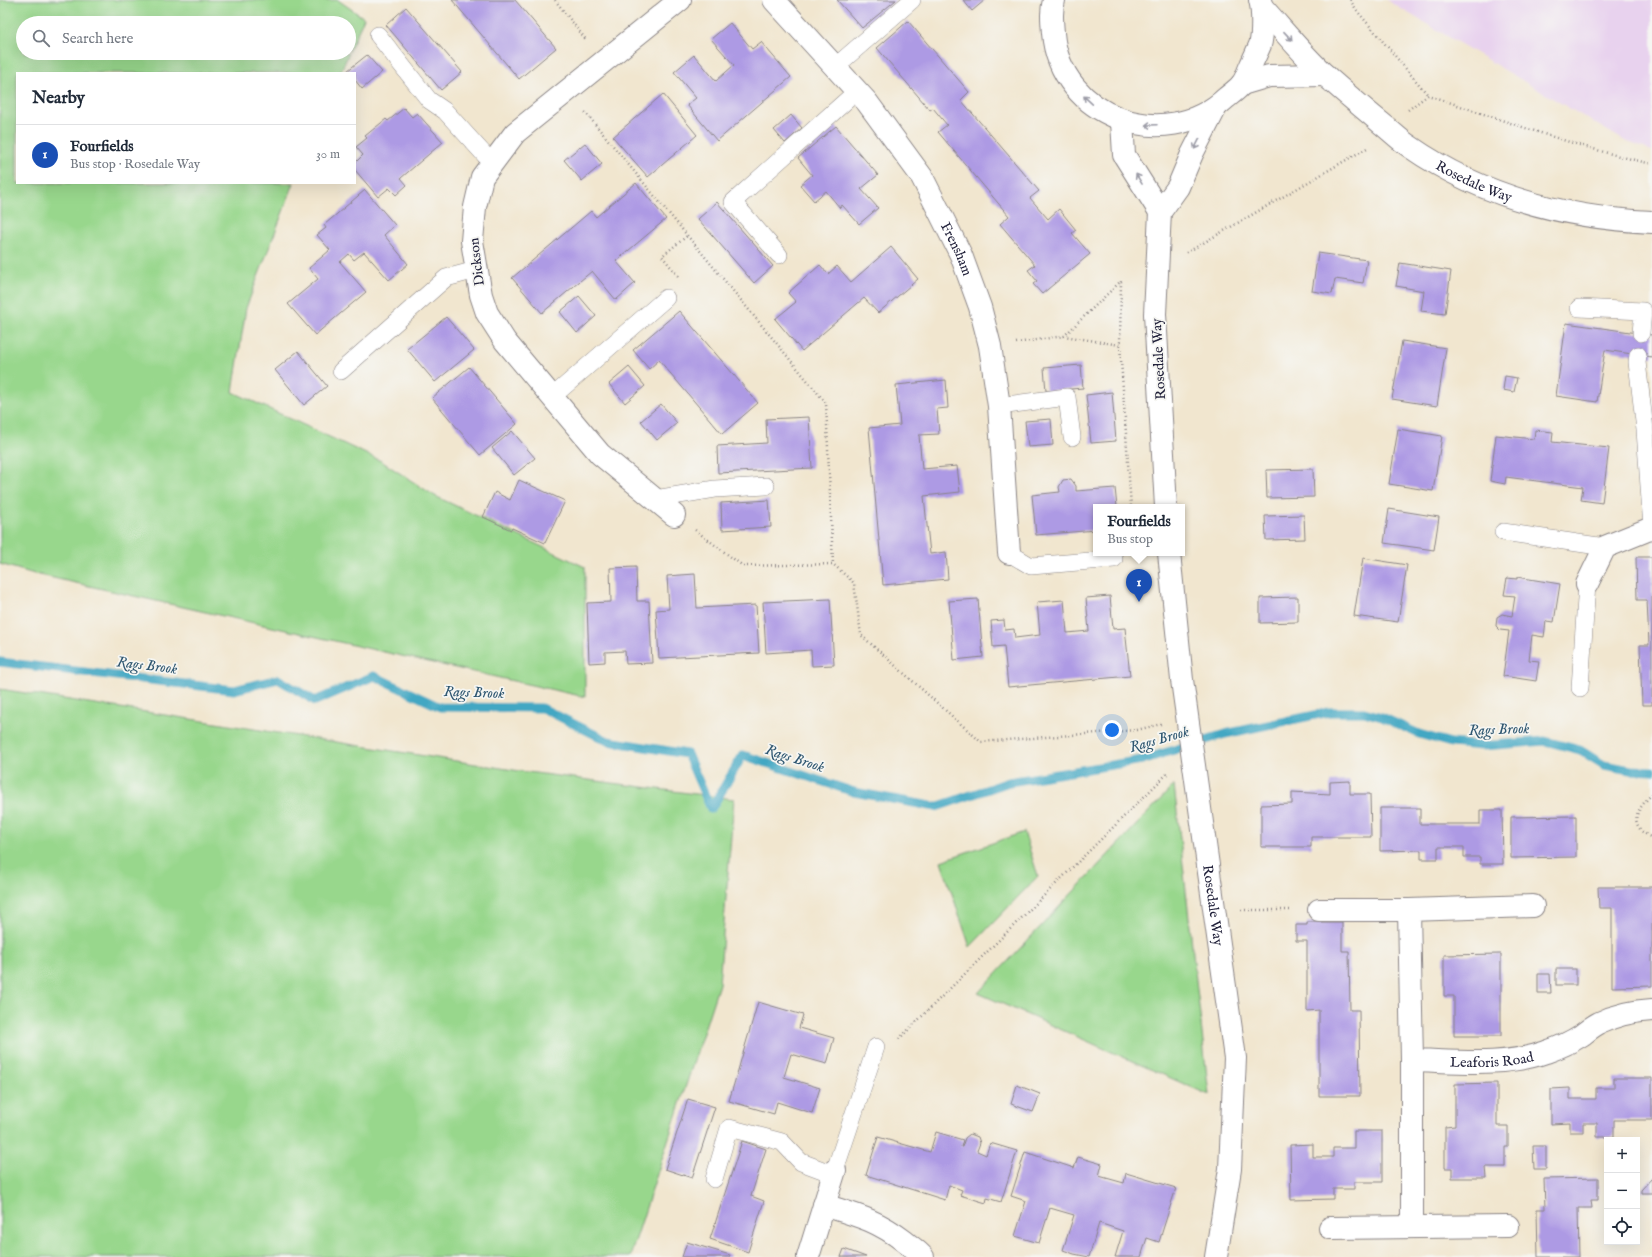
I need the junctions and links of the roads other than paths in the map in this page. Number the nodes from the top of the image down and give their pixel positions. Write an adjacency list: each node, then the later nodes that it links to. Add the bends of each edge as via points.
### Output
1 (680, 0): 15 (street, Dickson, via 515,133)
2 (774, 0): 9 (street, Frensham)
3 (912, 0): 9 (lane)
4 (1036, 0): 7 (street)
5 (1054, 0): 7 (street, Rosedale Way)
6 (1261, 4): 10 (street, Rosedale Way, one-way to 10); 11 (street, Rosedale Way, via 1260,44)
7 (1052, 22): 14 (street, Rosedale Way, one-way to 7, via 1089,103 1065,74 1054,48)
8 (378, 35): 15 (lane, via 429,100 445,111)
9 (835, 67): 12 (street, Frensham)
10 (1325, 75): 11 (street, Rosedale Way, via 1269,76); 17 (street, Rosedale Way, via 1409,146 1455,174 1493,192 1574,214)
11 (1242, 84): 13 (street, Rosedale Way)
12 (857, 91): 18 (lane, via 733,202); 26 (street, Frensham, via 922,177 961,255 980,307 990,346)
13 (1215, 109): 14 (street, Rosedale Way, one-way to 14, via 1179,124 1142,125); 16 (street, Rosedale Way, one-way to 16, via 1178,187)
14 (1122, 121): 16 (street, one-way to 14, via 1124,155)
15 (492, 163): 19 (street, Dickson, via 482,177 475,207 472,241)
16 (1160, 212): 30 (street, Rosedale Way, via 1155,314)
17 (1652, 222)
18 (779, 255)
19 (476, 270): 24 (lane, via 446,278); 25 (street, Dickson, via 487,313 505,341)
20 (666, 298): 25 (lane)
21 (1579, 308): 22 (lane, via 1644,311)
22 (1641, 333)
23 (1638, 355): 32 (lane)
24 (341, 371)
25 (552, 397): 29 (street, Dickson, via 600,454)
26 (999, 406): 27 (lane, via 1067,397); 35 (street, Frensham)
27 (1072, 437)
28 (766, 486): 29 (lane, via 715,489)
29 (655, 499): 31 (street, Dickson)
30 (1166, 504)
31 (674, 515)
32 (1652, 528): 34 (street)
33 (1503, 532): 34 (lane)
34 (1605, 547): 38 (street)
35 (1009, 553): 37 (lane, via 1031,566)
36 (1169, 556): 54 (street, Rosedale Way, via 1182,680 1235,1058 1230,1169)
37 (1114, 559)
38 (1587, 584): 39 (lane)
39 (1580, 688)
40 (1534, 906): 42 (street)
41 (1319, 910): 42 (street)
42 (1409, 910): 45 (street)
43 (1652, 1010): 45 (street, Leaforis Road, via 1610,1019 1563,1045 1530,1057 1506,1061)
44 (876, 1047): 46 (lane)
45 (1412, 1060): 50 (street)
46 (834, 1172): 47 (lane, via 801,1162 782,1142 730,1128); 48 (street)
47 (714, 1179)
48 (824, 1205): 52 (street); 53 (street, via 864,1217 890,1230)
49 (1508, 1226): 50 (street)
50 (1412, 1227): 51 (street)
51 (1330, 1228)
52 (808, 1257)
53 (922, 1257)
54 (1216, 1257)

